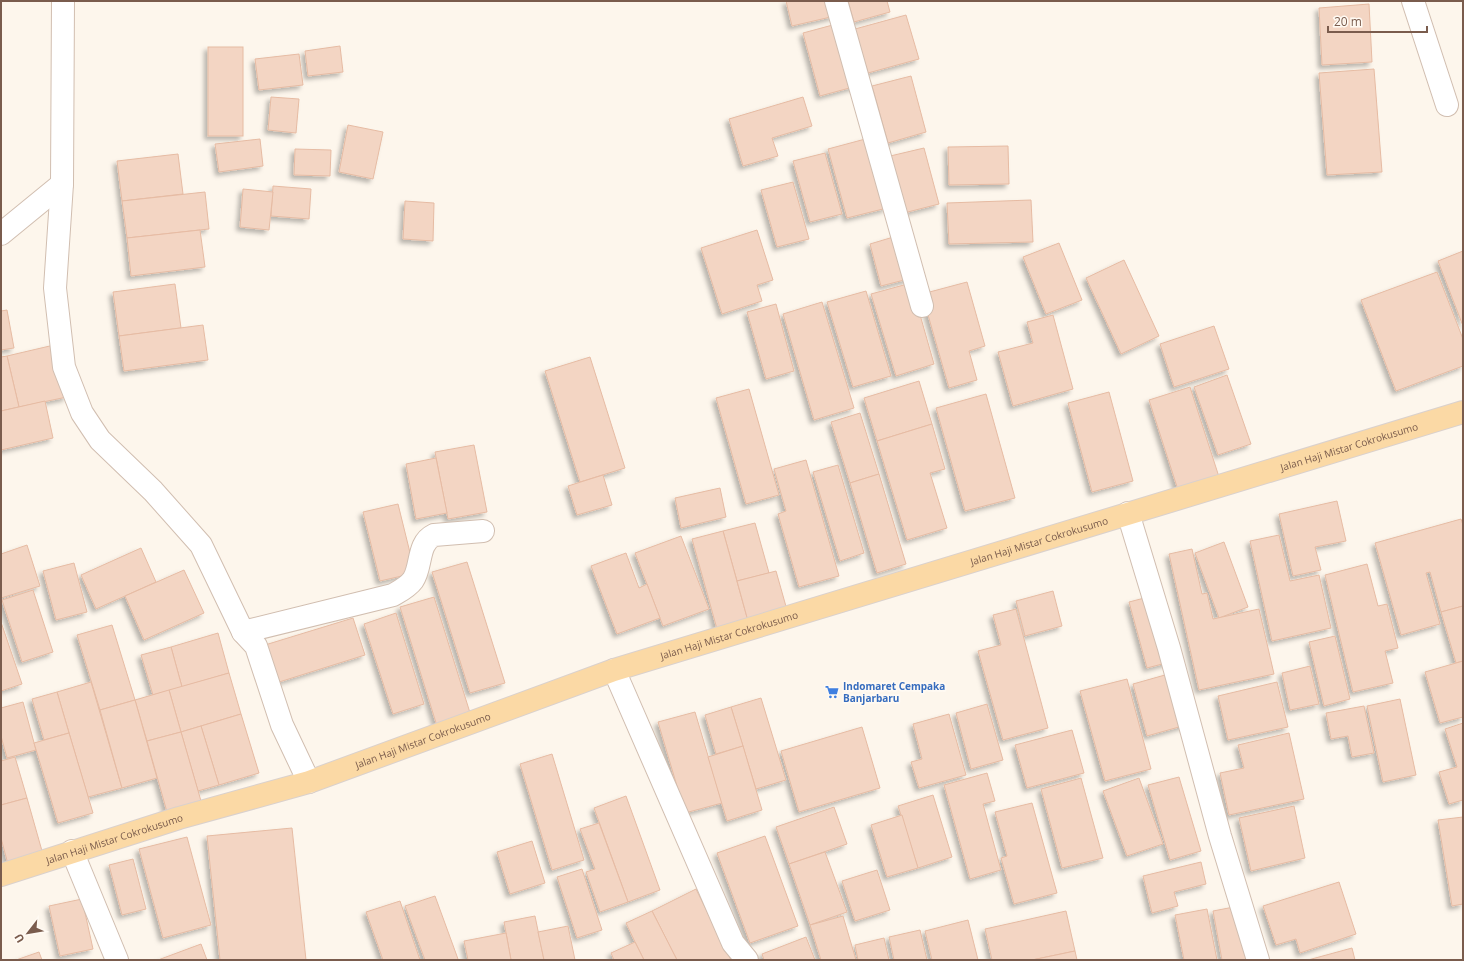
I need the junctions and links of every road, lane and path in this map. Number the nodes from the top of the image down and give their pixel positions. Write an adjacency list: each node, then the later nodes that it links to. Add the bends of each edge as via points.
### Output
1 (63, 1): 5 (street)
2 (836, 1): 7 (street)
3 (1413, 1): 4 (street)
4 (1447, 105)
5 (62, 184): 6 (street); 11 (street, via 55,288 64,367 82,413 100,440 152,491 201,545)
6 (1, 234)
7 (922, 306)
8 (1463, 412): 9 (main road, Jalan Haji Mistar Cokrokusumo)
9 (1128, 514): 12 (main road, Jalan Haji Mistar Cokrokusumo); 18 (street)
10 (483, 531): 11 (street, via 430,537 424,544 414,579 393,595)
11 (243, 632): 13 (street, via 256,646 282,725)
12 (614, 670): 13 (main road, Jalan Haji Mistar Cokrokusumo); 17 (street, via 733,943)
13 (309, 782): 14 (main road, Jalan Haji Mistar Cokrokusumo)
14 (72, 851): 15 (main road, Jalan Haji Mistar Cokrokusumo); 16 (street)
15 (1, 875)
16 (117, 960)
17 (747, 960)
18 (1258, 960)

